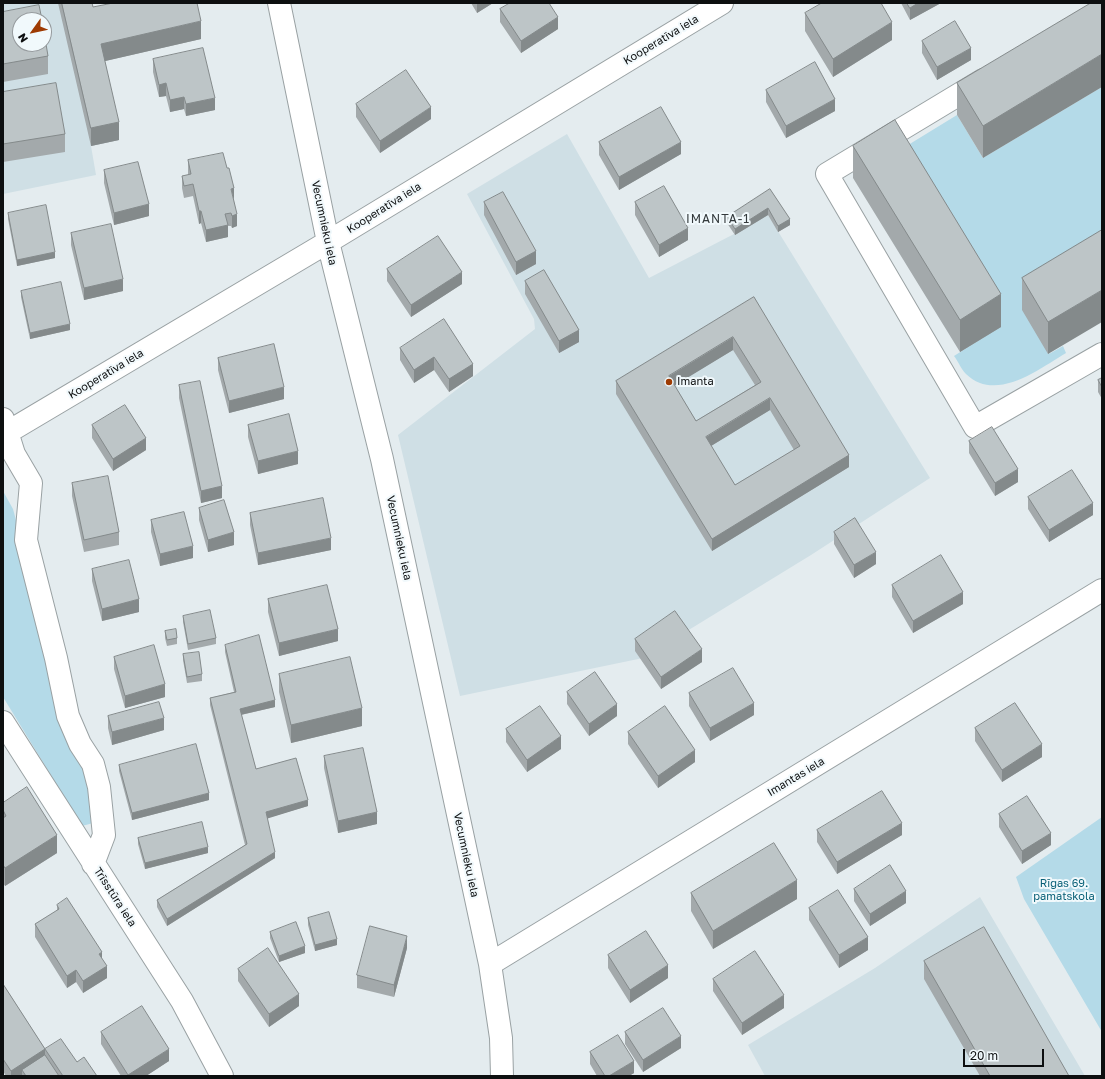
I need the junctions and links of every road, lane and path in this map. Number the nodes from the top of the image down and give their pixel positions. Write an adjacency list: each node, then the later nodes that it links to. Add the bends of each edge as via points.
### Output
1 (279, 3): 4 (street, Vecumnieku iela)
2 (722, 3): 4 (street, Kooperatīva iela)
3 (1000, 70): 5 (street, via 827,174 976,427)
4 (328, 242): 6 (street, Kooperatīva iela); 10 (street, Vecumnieku iela, via 382,459)
5 (1102, 354)
6 (5, 429): 9 (street, via 14,454 31,483 26,540 68,716 80,744 93,764 99,787 104,835)
7 (1102, 590): 10 (street, Imantas iela)
8 (3, 722): 9 (street, Trīsstūra iela)
9 (94, 864): 11 (street, Trīsstūra iela, via 182,1000)
10 (490, 964): 12 (street, Vecumnieku iela, via 501,1038)
11 (222, 1076)
12 (502, 1076)

